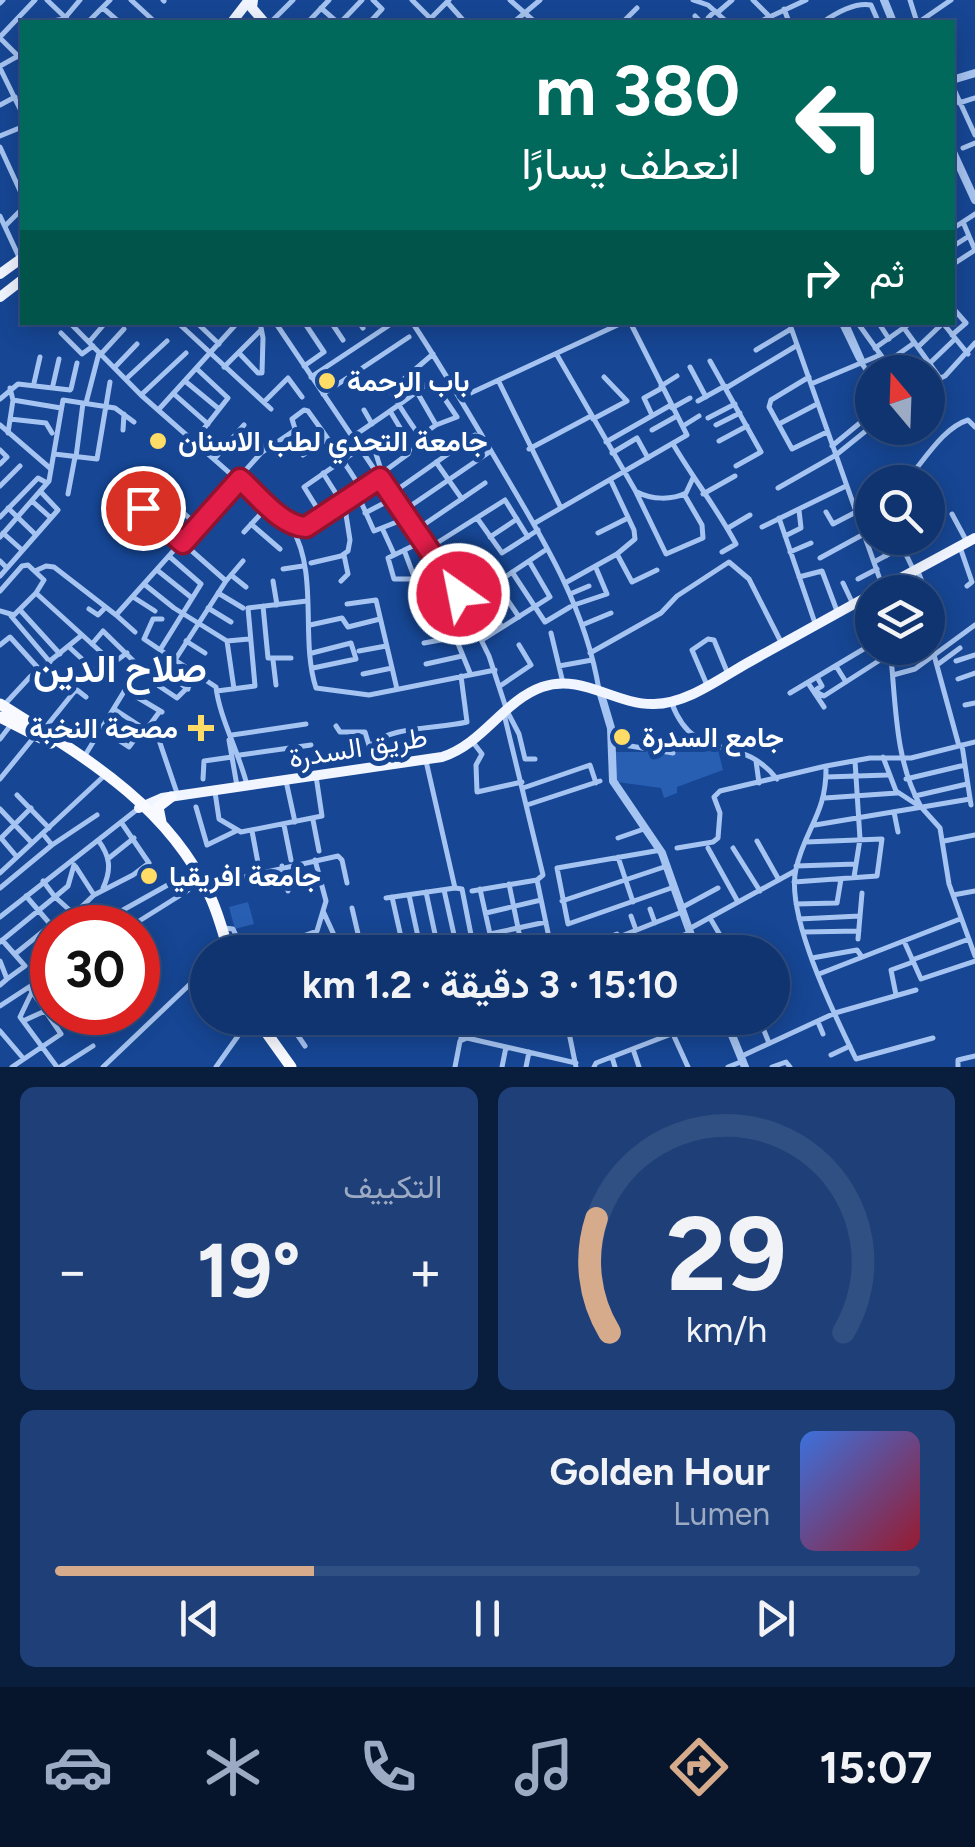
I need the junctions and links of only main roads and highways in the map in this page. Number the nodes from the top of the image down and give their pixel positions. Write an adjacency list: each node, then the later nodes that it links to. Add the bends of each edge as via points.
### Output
1 (20, 258): 2 (main road)
2 (0, 274)
3 (20, 282): 4 (main road)
4 (0, 297)
5 (967, 543): 6 (main road)
6 (907, 575)
7 (855, 604): 10 (main road, طريق السدرة, via 671,702 648,704 563,683 532,692 450,754)
8 (3, 712): 9 (highway); 9 (highway)
9 (40, 735): 10 (highway); 10 (highway, via 84,756)
10 (152, 804): 11 (highway); 11 (highway); 12 (highway)
11 (163, 826): 12 (highway, via 185,853)
12 (196, 884): 13 (highway); 14 (highway)
13 (218, 935)
14 (222, 935)
15 (263, 1035): 16 (highway)
16 (287, 1067)

